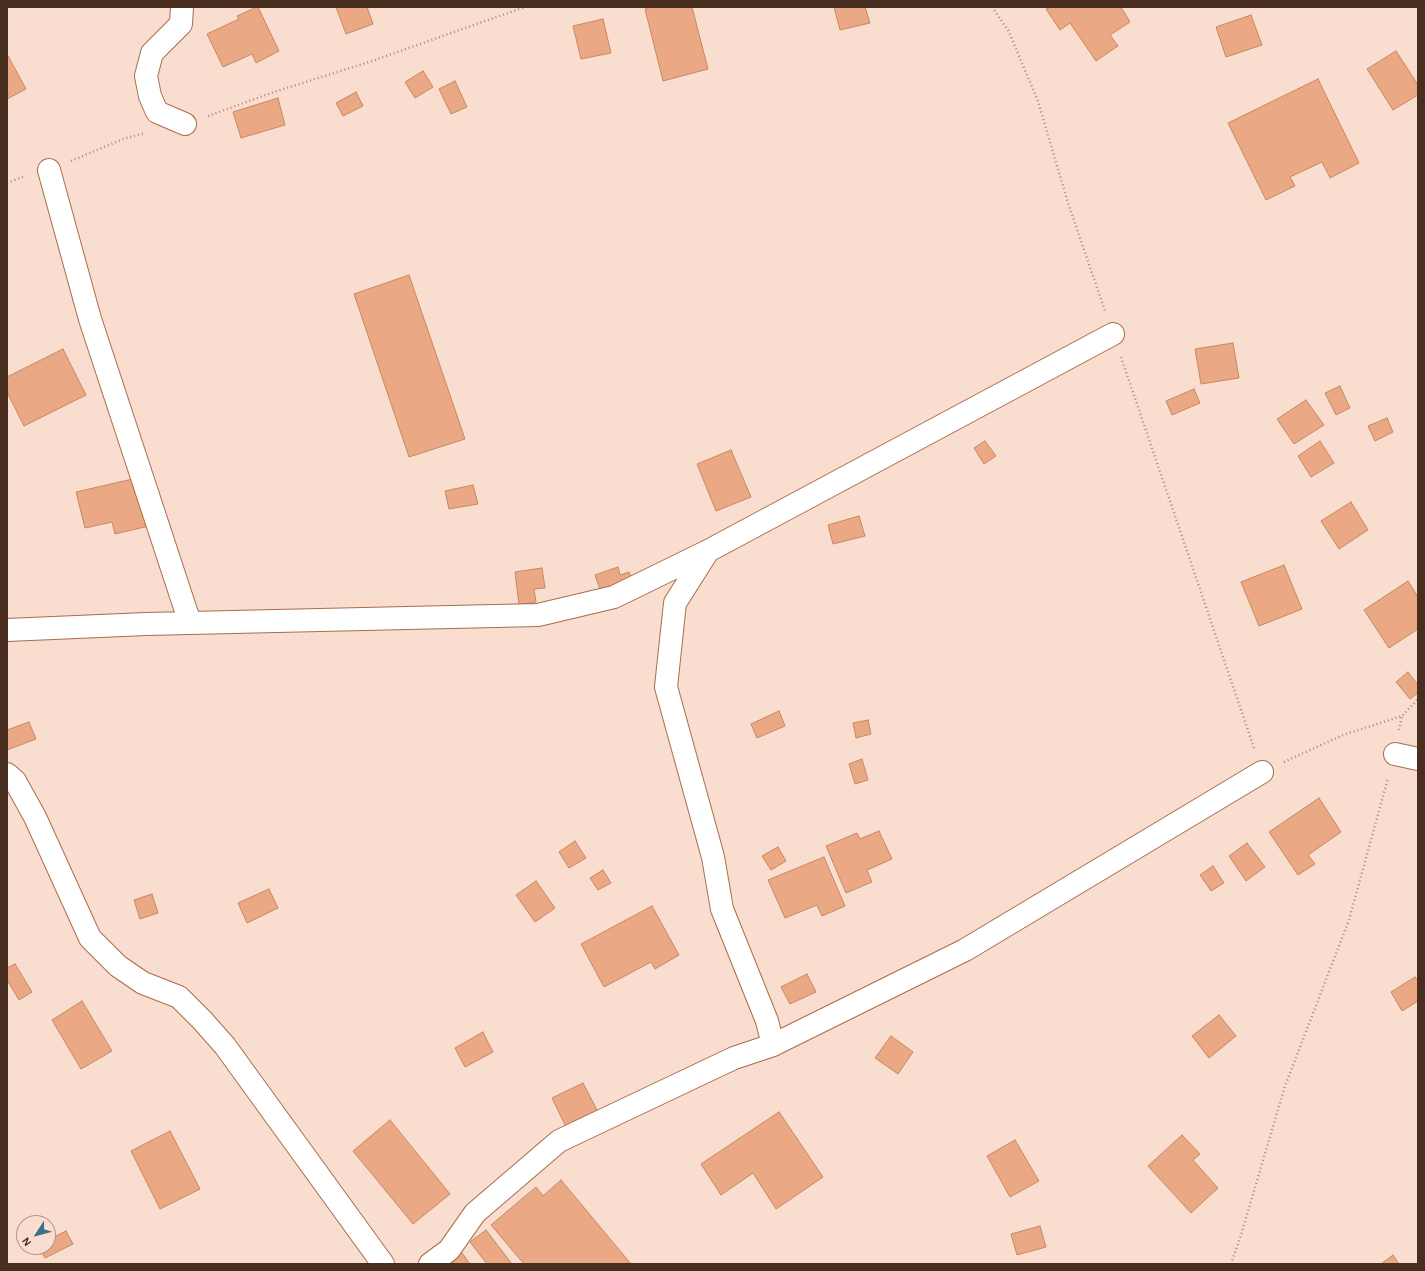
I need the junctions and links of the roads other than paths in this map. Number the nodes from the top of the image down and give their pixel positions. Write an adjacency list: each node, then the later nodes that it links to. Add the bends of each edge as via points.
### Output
1 (182, 7): 2 (street, via 181,24 152,53 146,76 150,96 157,112)
2 (185, 124)
3 (49, 170): 6 (street, via 90,319)
4 (1114, 334): 5 (street)
5 (708, 551): 6 (street, via 614,597 538,615); 12 (street, via 675,603 666,687 714,857 722,909 767,1021)
6 (190, 623): 7 (street)
7 (7, 630)
8 (1395, 754): 9 (street)
9 (1418, 759)
10 (1262, 772): 12 (street, via 965,950)
11 (7, 774): 13 (street, via 15,781 36,817 90,938 118,966 143,983 179,997 212,1030)
12 (773, 1045): 14 (street, via 734,1058 559,1141 475,1213 449,1250)
13 (383, 1264)
14 (430, 1264)

